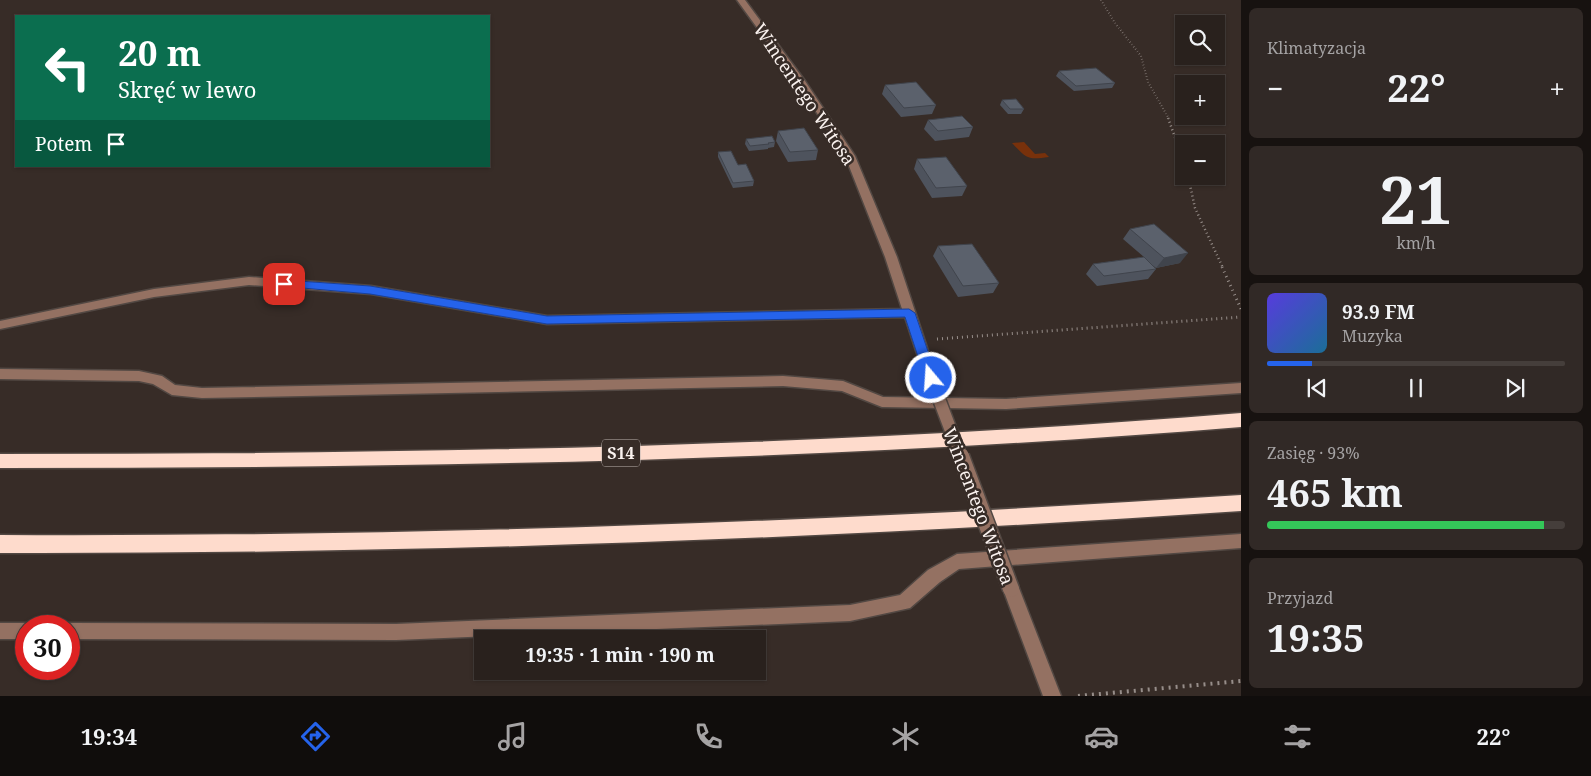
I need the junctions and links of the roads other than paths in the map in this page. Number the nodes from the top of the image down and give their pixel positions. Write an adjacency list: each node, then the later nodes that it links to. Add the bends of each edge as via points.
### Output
1 (741, 0): 2 (street, Wincentego Witosa, via 850,156 891,257)
2 (909, 313): 3 (street, via 547,320 370,290 249,281 154,294); 14 (street, Wincentego Witosa, bridge)
3 (0, 325)
4 (0, 374): 5 (street, via 139,376 157,380 172,390 202,393 783,381 843,386 882,402 1006,404)
5 (1241, 388)
6 (1241, 420): 7 (highway, S14, via 1070,434 554,456 312,461)
7 (0, 461)
8 (1241, 502): 10 (highway, via 914,524 550,538 179,546)
9 (1241, 541): 13 (street, via 957,562 934,576 904,602 850,612 396,632)
10 (0, 544)
11 (0, 631): 12 (street)
12 (15, 631)
13 (80, 631)
14 (1052, 696)

